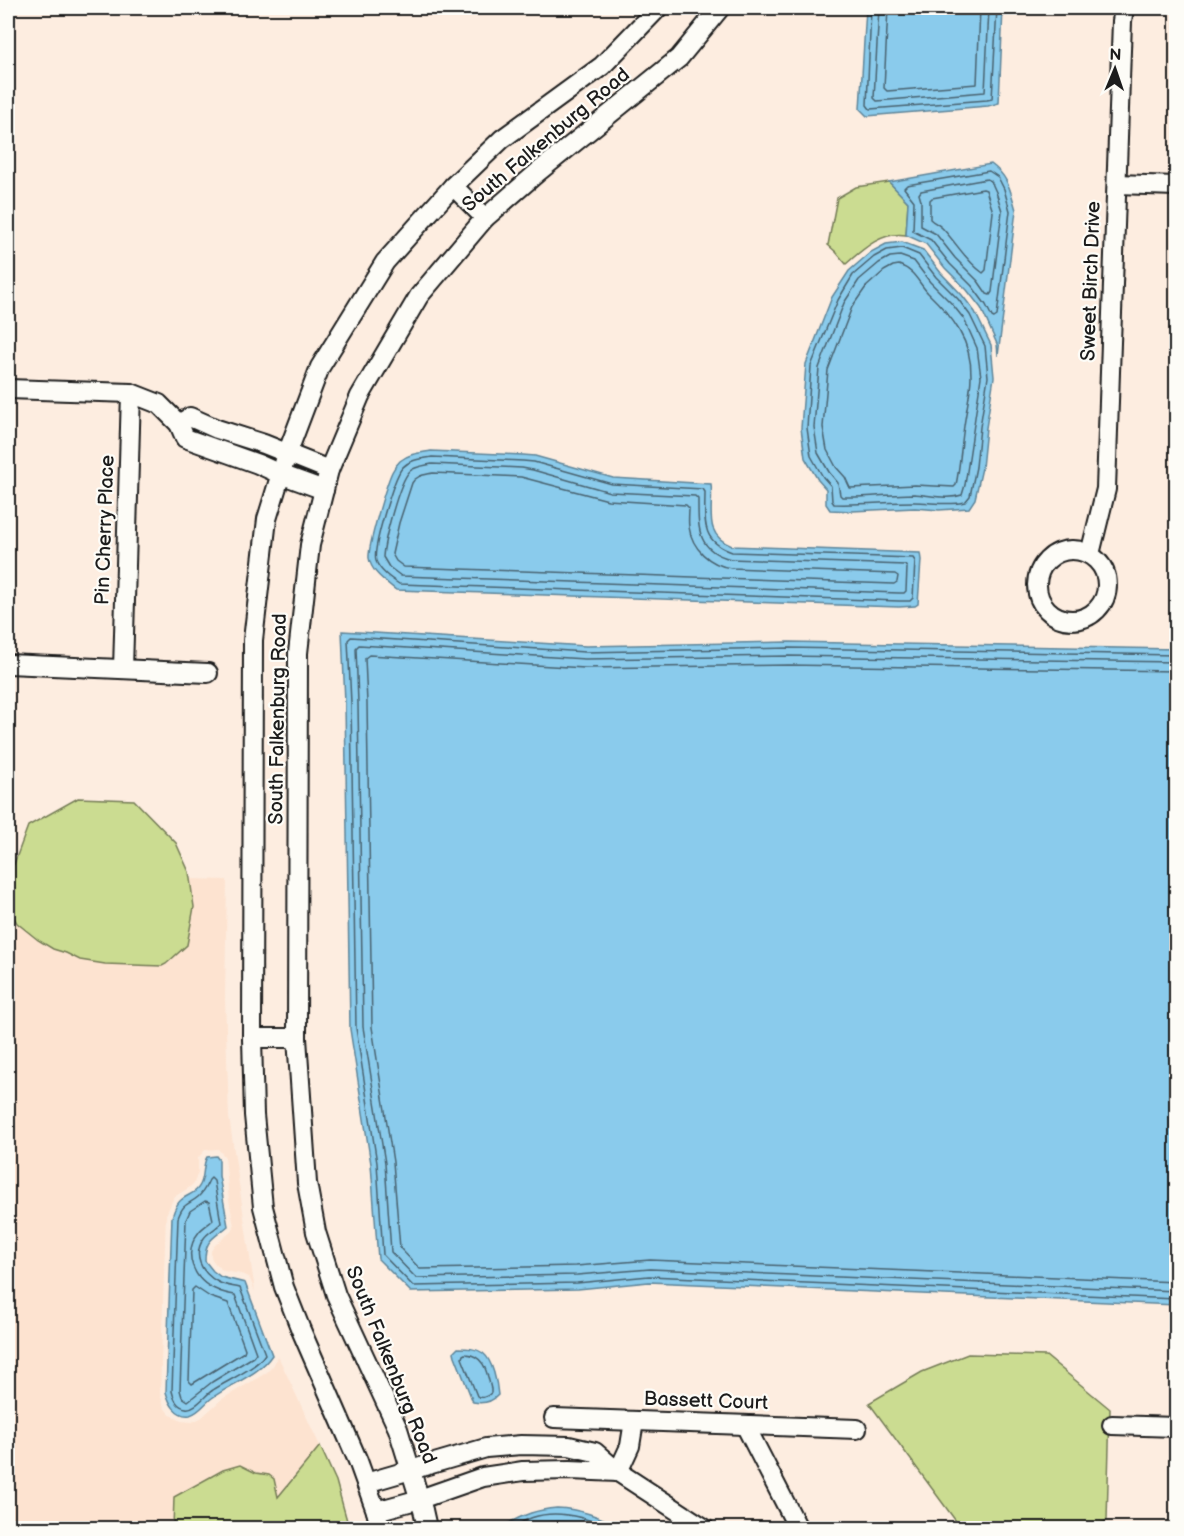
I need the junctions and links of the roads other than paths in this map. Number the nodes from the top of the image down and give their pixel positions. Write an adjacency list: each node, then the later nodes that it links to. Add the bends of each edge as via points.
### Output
1 (658, 8): 5 (street, South Falkenburg Road, via 602,66 502,139)
2 (720, 8): 7 (street, South Falkenburg Road, via 679,57)
3 (1124, 8): 4 (street, Sweet Birch Drive)
4 (1117, 184): 6 (street); 17 (street, Sweet Birch Drive, via 1106,489)
5 (453, 186): 7 (street); 13 (street, South Falkenburg Road, via 385,262 320,367)
6 (1176, 186)
7 (485, 218): 14 (street, South Falkenburg Road, via 418,296 360,396)
8 (8, 389): 9 (street)
9 (132, 393): 10 (street, via 159,404); 19 (street, Pin Cherry Place)
10 (178, 424): 11 (street, via 190,417); 12 (street, via 185,438)
11 (217, 429): 12 (street); 13 (street)
12 (210, 448): 15 (street)
13 (286, 454): 14 (street); 15 (street, South Falkenburg Road)
14 (329, 470): 16 (street, South Falkenburg Road)
15 (280, 474): 16 (street); 21 (street, South Falkenburg Road, via 267,519 253,640)
16 (324, 490): 22 (street, South Falkenburg Road, via 310,545 298,653)
17 (1090, 554)
18 (8, 664): 19 (street)
19 (123, 669): 20 (street)
20 (208, 673)
21 (252, 1038): 22 (street); 33 (street, South Falkenburg Road, via 254,1115 263,1207 284,1287)
22 (297, 1038): 30 (street, South Falkenburg Road, via 307,1183 316,1232 336,1295 398,1429)
23 (554, 1418): 24 (street, Bassett Court)
24 (634, 1421): 25 (street, Bassett Court); 32 (street, via 630,1446)
25 (745, 1425): 28 (street, Bassett Court); 38 (street)
26 (1112, 1425): 27 (street)
27 (1176, 1427)
28 (856, 1429)
29 (521, 1444): 30 (street, via 486,1448); 31 (street); 32 (street, via 569,1446 595,1452)
30 (411, 1470): 33 (street); 34 (street, South Falkenburg Road)
31 (523, 1471): 32 (street); 34 (street, via 483,1478)
32 (618, 1472): 37 (street)
33 (366, 1483): 35 (street, South Falkenburg Road)
34 (420, 1499): 35 (street); 36 (street, South Falkenburg Road)
35 (378, 1520)
36 (427, 1528)
37 (704, 1528)
38 (798, 1528)

